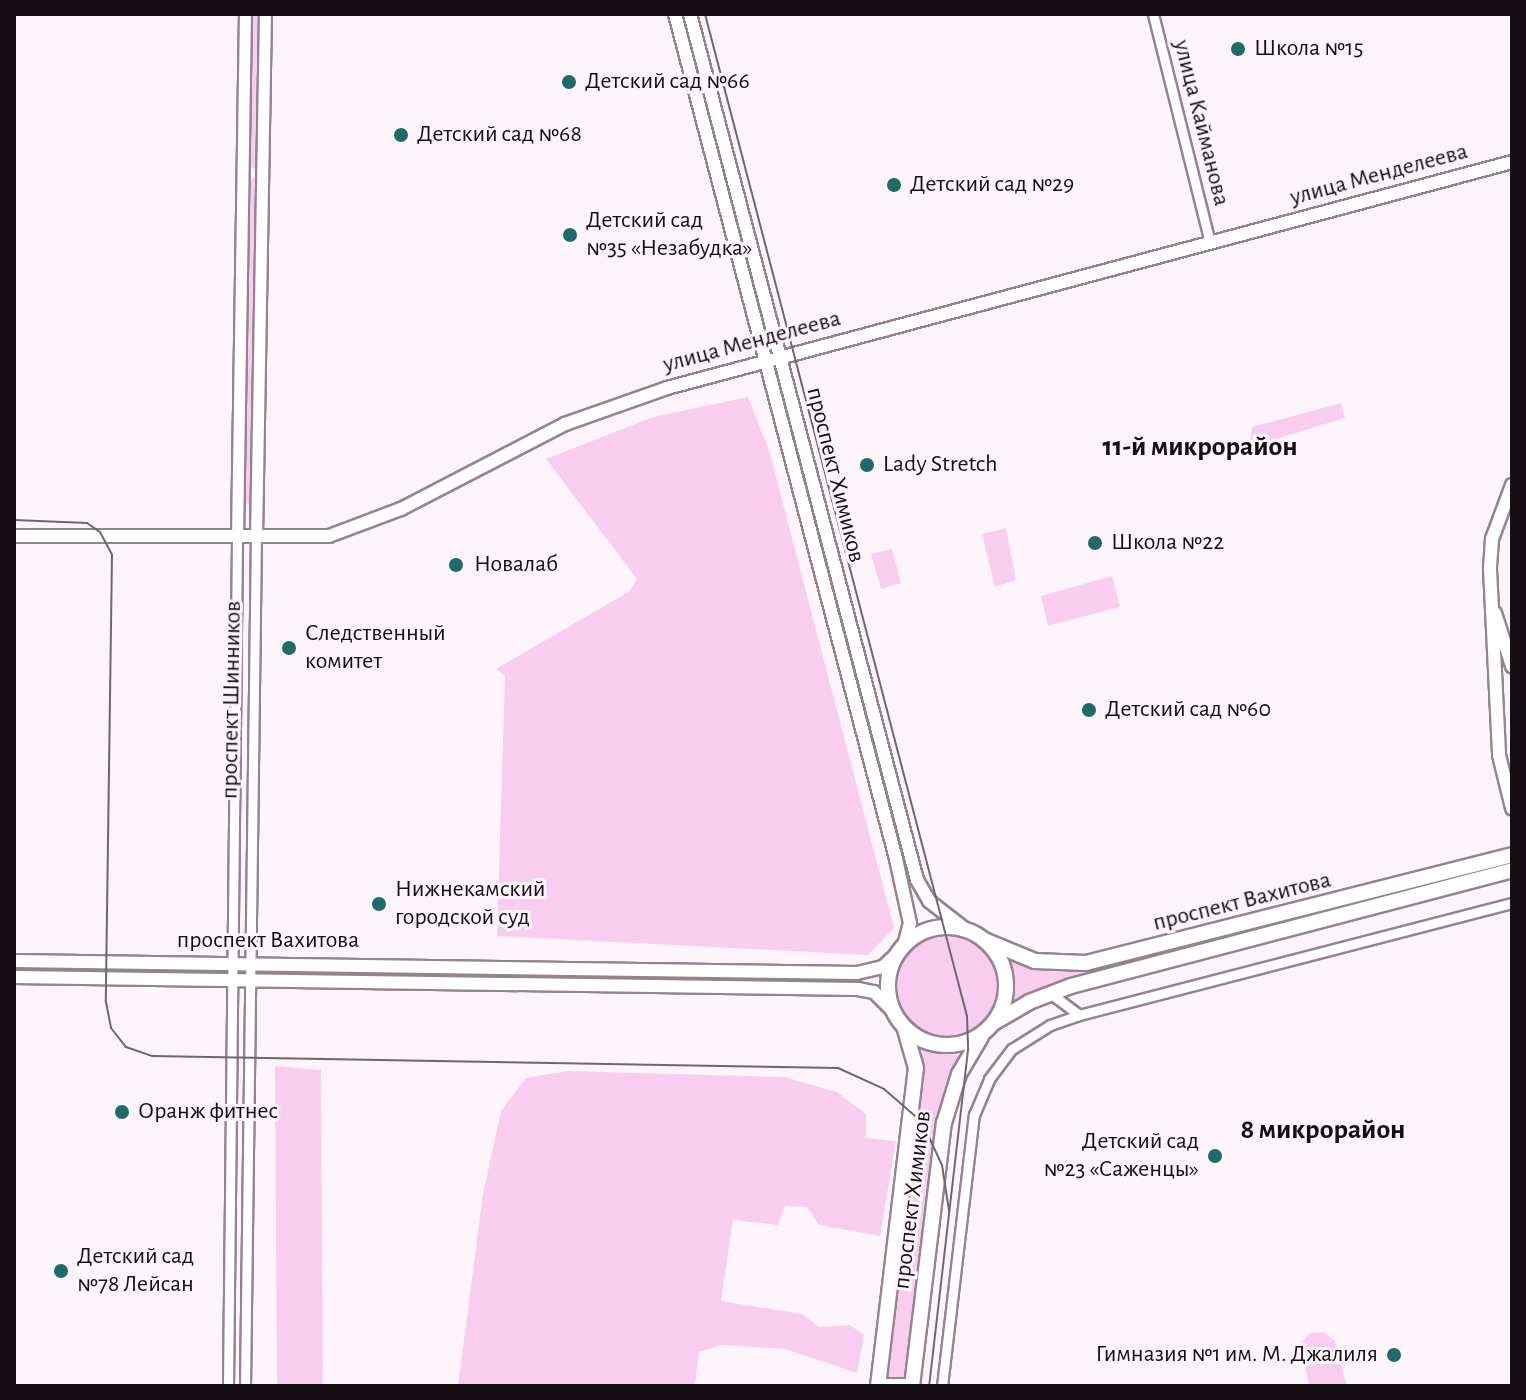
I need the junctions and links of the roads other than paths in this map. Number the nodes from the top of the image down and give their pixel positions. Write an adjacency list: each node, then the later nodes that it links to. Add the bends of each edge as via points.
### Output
1 (245, 14): 7 (street, проспект Шинников)
2 (265, 14): 8 (street, проспект Шинников)
3 (675, 14): 11 (main road, проспект Химиков)
4 (690, 14): 10 (main road, проспект Химиков)
5 (1153, 14): 9 (street, улица Кайманова)
6 (1512, 162): 9 (main road, улица Менделеева)
7 (243, 174): 8 (street); 15 (street, проспект Шинников)
8 (263, 174): 16 (street, проспект Шинников)
9 (1210, 243): 12 (main road, улица Менделеева)
10 (763, 285): 11 (main road, via 753,273); 12 (main road, проспект Химиков)
11 (747, 287): 13 (main road, проспект Химиков)
12 (781, 355): 13 (main road, улица Менделеева); 17 (main road, проспект Химиков)
13 (767, 359): 18 (main road, проспект Химиков); 21 (main road, улица Менделеева, via 565,424 401,509 345,532 317,538)
14 (1512, 485): 22 (main road, via 1492,539)
15 (238, 513): 16 (street, via 244,518); 20 (street, проспект Шинников)
16 (256, 514): 21 (street, проспект Шинников)
17 (825, 529): 18 (main road); 32 (main road, проспект Химиков, via 917,880 929,901)
18 (811, 534): 34 (main road, проспект Химиков, via 909,912)
19 (14, 536): 20 (main road, улица Менделеева)
20 (237, 538): 21 (main road, улица Менделеева); 26 (street, проспект Шинников)
21 (256, 538): 27 (street, проспект Шинников)
22 (1494, 610): 23 (main road); 25 (main road)
23 (1512, 666)
24 (1512, 745): 25 (main road, via 1501,756)
25 (1501, 768): 28 (main road)
26 (235, 808): 27 (street); 36 (street, проспект Шинников)
27 (252, 808): 37 (street, проспект Шинников)
28 (1512, 808)
29 (1512, 855): 33 (main road, проспект Вахитова, via 1086,963 1035,961)
30 (1512, 870): 41 (main road, проспект Вахитова)
31 (1512, 903): 43 (street)
32 (965, 929): 33 (main road, проспект Вахитова); 34 (main road, проспект Вахитова, via 935,928)
33 (984, 940): 44 (main road, проспект Вахитова, via 1006,977 1003,1006)
34 (901, 949): 37 (main road, проспект Вахитова, via 875,971 857,973); 42 (main road, via 888,978)
35 (14, 961): 36 (main road, проспект Вахитова)
36 (233, 963): 37 (main road, проспект Вахитова); 39 (street, проспект Шинников)
37 (250, 963): 40 (street, проспект Шинников)
38 (14, 977): 39 (main road, проспект Вахитова)
39 (232, 981): 40 (main road, проспект Вахитова); 46 (street, проспект Шинников)
40 (249, 981): 42 (main road, проспект Вахитова, via 858,989 879,995); 47 (street, проспект Шинников)
41 (1050, 993): 43 (street); 44 (main road, проспект Вахитова)
42 (891, 1009): 45 (main road, проспект Вахитова)
43 (1079, 1015): 54 (street, via 1050,1025 1012,1049 977,1105)
44 (991, 1026): 45 (main road, проспект Вахитова, via 968,1042 945,1045); 53 (main road, проспект Химиков, via 959,1074 946,1111)
45 (905, 1029): 50 (main road, проспект Химиков, via 916,1068)
46 (231, 1148): 47 (street); 48 (street, проспект Шинников)
47 (248, 1148): 49 (street, проспект Шинников)
48 (228, 1386)
49 (245, 1386)
50 (878, 1386)
51 (886, 1386): 52 (main road)
52 (905, 1386)
53 (912, 1386)
54 (942, 1386)

